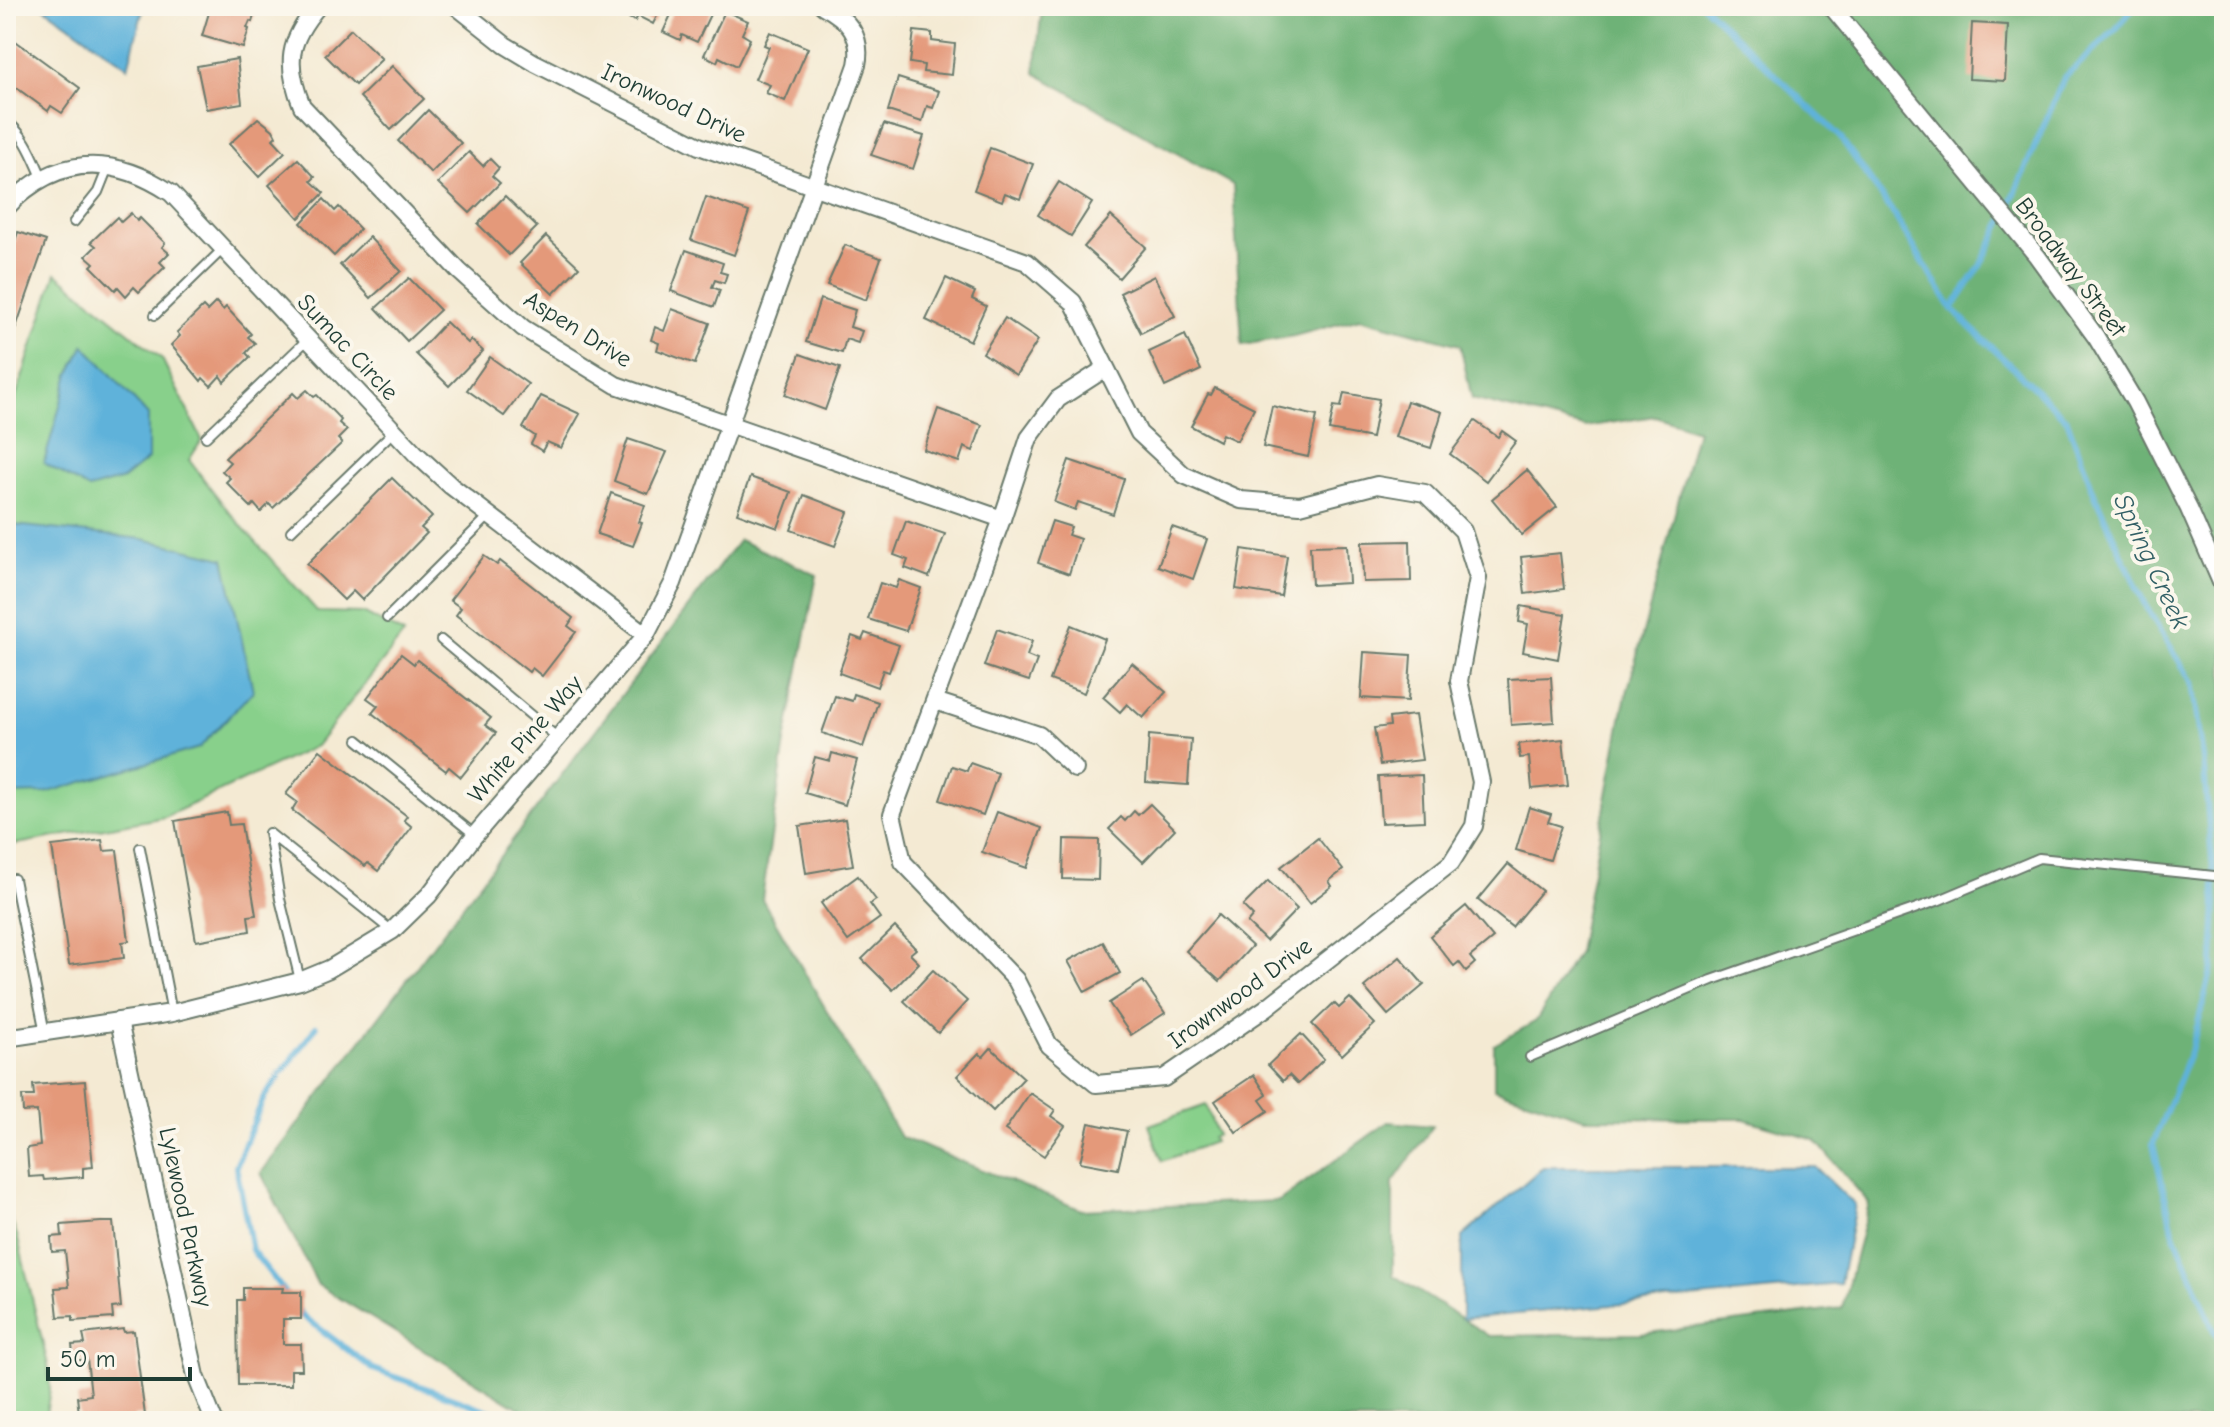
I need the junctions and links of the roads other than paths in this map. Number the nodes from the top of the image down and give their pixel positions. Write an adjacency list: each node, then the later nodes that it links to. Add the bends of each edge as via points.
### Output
1 (318, 6): 16 (street, Aspen Drive, via 302,25 289,66 302,106 459,271 523,328 616,385)
2 (456, 6): 8 (street, Ironwood Drive, via 535,63 685,139)
3 (823, 6): 8 (street, White Pine Way, via 851,28 860,51)
4 (1831, 6): 22 (street, Broadway Street, via 2037,256 2096,337 2176,482)
5 (6, 121): 7 (lane, via 28,147)
6 (109, 167): 7 (street, Sumac Circle, via 68,167); 10 (lane, via 98,192); 12 (street, Sumac Circle, via 135,173 171,193)
7 (42, 177): 9 (street, Sumac Circle)
8 (813, 186): 11 (street, Ironwood Drive); 16 (street, White Pine Way)
9 (6, 208)
10 (74, 222)
11 (934, 228): 15 (street, Irownwood Drive, via 1027,262 1073,302)
12 (223, 249): 13 (lane); 14 (street, Sumac Circle)
13 (155, 315)
14 (308, 339): 17 (street, Sumac Circle); 18 (lane)
15 (1106, 368): 20 (street, Irownwood Drive, via 1058,399 1029,438); 26 (street, Irownwood Drive, via 1139,433 1184,475 1241,500 1300,505 1377,485 1425,493 1463,531 1478,578 1459,681 1481,782 1474,826 1451,863 1266,1008 1164,1078 1096,1084 1049,1045 1016,980 903,862 892,814)
16 (730, 426): 20 (street, Aspen Drive); 24 (street, White Pine Way, via 673,583)
17 (394, 431): 19 (street, Sumac Circle); 21 (lane)
18 (206, 437)
19 (489, 516): 23 (lane); 24 (street, Sumac Circle)
20 (1002, 519): 26 (street, Irownwood Drive)
21 (291, 531)
22 (2224, 589)
23 (387, 618)
24 (646, 635): 27 (street, White Pine Way)
25 (441, 640): 27 (lane)
26 (935, 701): 29 (street, via 1039,735)
27 (558, 738): 30 (street, White Pine Way)
28 (358, 740): 30 (lane)
29 (1075, 769)
30 (475, 835): 34 (street, White Pine Way, via 429,895)
31 (140, 848): 36 (lane)
32 (2224, 877): 40 (lane, via 2039,858 1937,901 1712,980)
33 (14, 879): 38 (lane)
34 (392, 931): 35 (street, White Pine Way); 35 (lane, via 269,833)
35 (300, 981): 36 (street, White Pine Way)
36 (172, 1013): 37 (street, White Pine Way)
37 (119, 1021): 38 (street, White Pine Way); 41 (street, Lylewood Parkway, via 196,1376)
38 (46, 1034): 39 (street, White Pine Way)
39 (6, 1038)
40 (1530, 1057)
41 (214, 1421)

